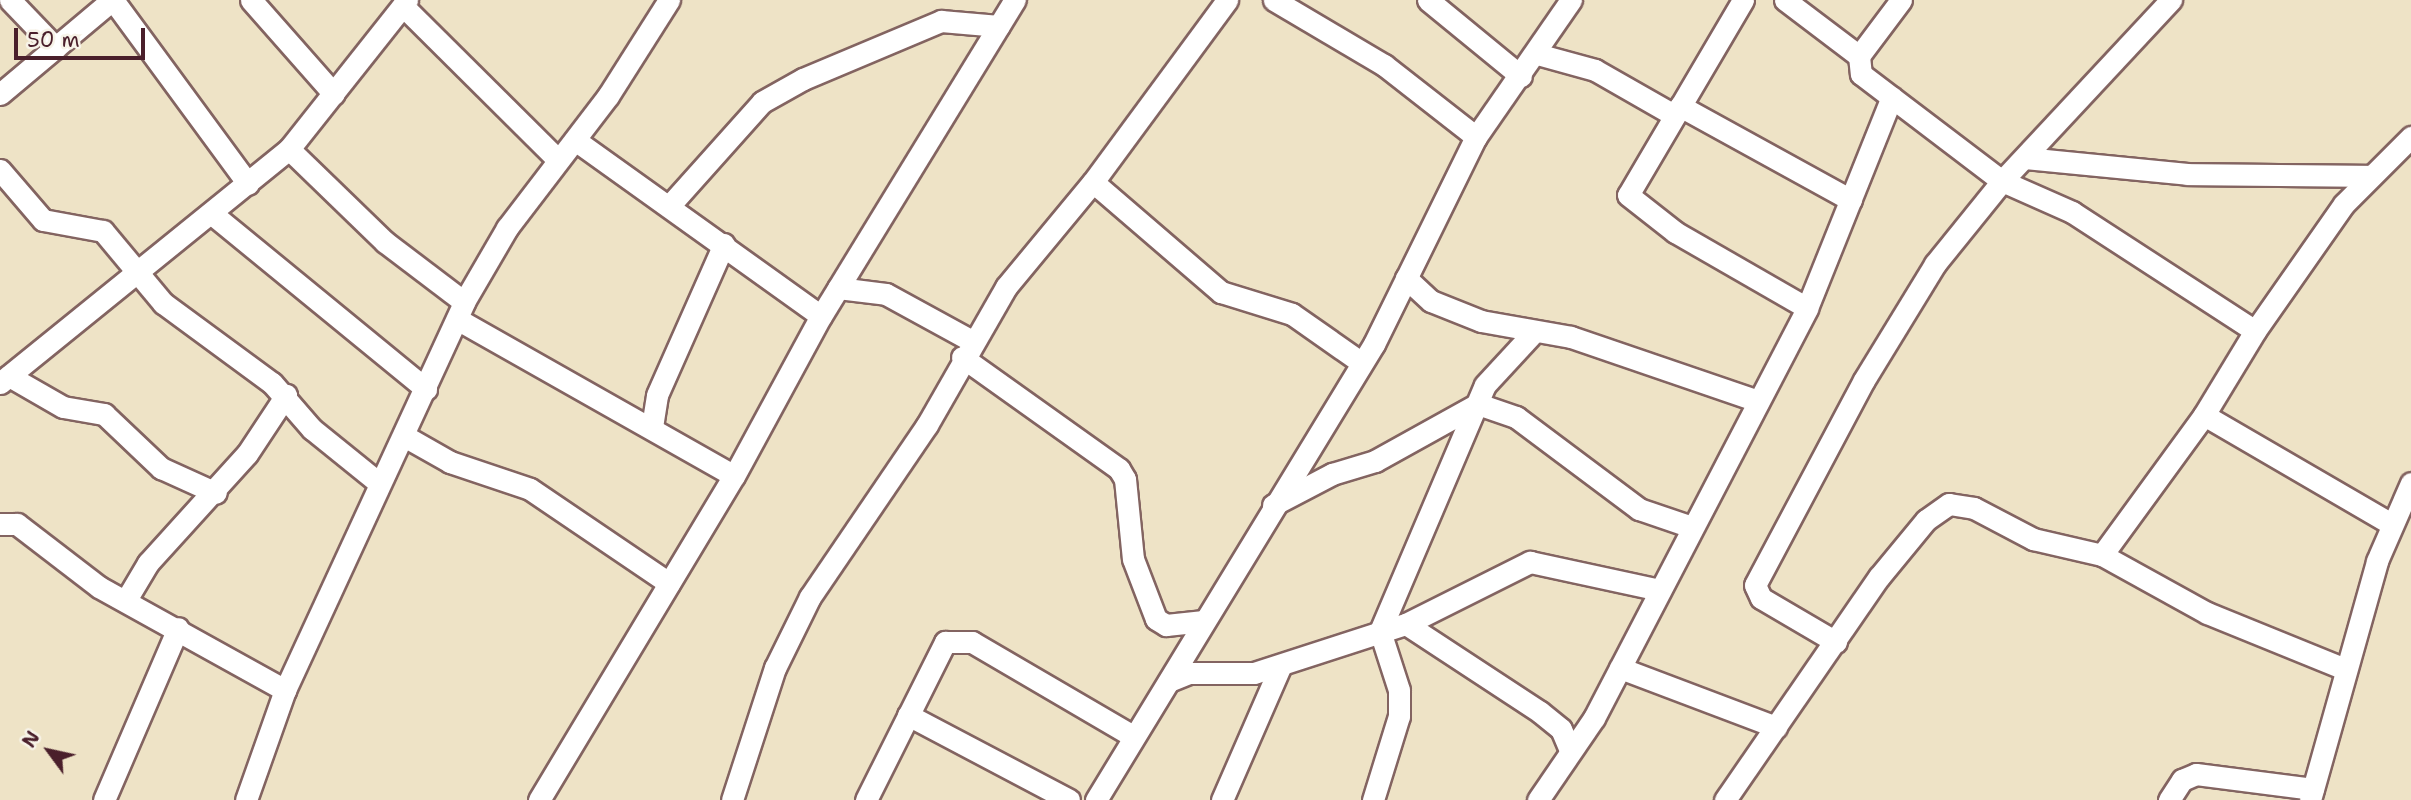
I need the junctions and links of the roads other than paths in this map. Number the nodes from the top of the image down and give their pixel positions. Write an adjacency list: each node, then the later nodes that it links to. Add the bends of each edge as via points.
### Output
1 (10, 0): 16 (street)
2 (112, 0): 16 (street); 34 (street)
3 (251, 0): 21 (street)
4 (669, 0): 26 (street)
5 (1016, 0): 15 (street)
6 (1227, 0): 32 (street)
7 (1274, 0): 24 (street, via 1373,57)
8 (1428, 0): 19 (street)
9 (1571, 0): 17 (street)
10 (1743, 0): 23 (street)
11 (1785, 0): 18 (street)
12 (1901, 0): 18 (street)
13 (2171, 0): 28 (street)
14 (405, 3): 21 (street); 29 (street)
15 (999, 26): 36 (street, via 941,21 803,79 762,102); 41 (street)
16 (56, 48): 20 (street)
17 (1537, 54): 19 (street); 23 (street, via 1595,70)
18 (1859, 56): 22 (street, via 1861,74)
19 (1521, 76): 24 (street)
20 (0, 94)
21 (334, 94): 27 (street)
22 (1892, 97): 33 (street); 35 (street)
23 (1677, 111): 35 (street); 42 (street, via 1628,195 1633,204)
24 (1475, 137): 40 (street)
25 (2411, 137): 31 (street)
26 (575, 140): 29 (street); 36 (street)
27 (289, 149): 34 (street); 43 (street)
28 (2025, 158): 31 (street, via 2187,174); 33 (street)
29 (558, 160): 43 (street, via 507,228)
30 (0, 170): 39 (street, via 43,220 103,231)
31 (2371, 176): 45 (street, via 2308,250)
32 (1093, 181): 47 (street, via 1017,271); 48 (street, via 1221,292 1292,314)
33 (2002, 181): 45 (street, via 2072,212); 73 (street, via 1935,264 1892,332 1755,585 1761,598)
34 (248, 184): 37 (street)
35 (1851, 200): 42 (street)
36 (670, 205): 38 (street)
37 (211, 213): 39 (street); 50 (street)
38 (724, 244): 44 (street); 55 (street, via 657,395)
39 (132, 272): 49 (street); 51 (street, via 197,333)
40 (1406, 278): 46 (street, via 1431,301); 48 (street)
41 (838, 288): 44 (street); 47 (street, via 886,294)
42 (1807, 308): 52 (street)
43 (460, 310): 50 (street); 55 (street)
44 (821, 316): 57 (street)
45 (2255, 331): 54 (street)
46 (1533, 333): 52 (street, via 1570,337); 53 (street, via 1493,372)
47 (967, 349): 69 (street, via 1119,468 1125,480 1133,559 1156,619 1166,625); 88 (street, via 927,425 803,610 775,668)
48 (1362, 363): 61 (street)
49 (5, 379): 60 (street, via 64,407 104,414 161,468)
50 (426, 389): 56 (street)
51 (286, 395): 58 (street, via 312,429); 60 (street)
52 (1758, 401): 64 (street)
53 (1478, 404): 61 (street, via 1375,461 1332,474); 64 (street, via 1516,416 1639,509); 72 (street)
54 (2204, 415): 63 (street); 65 (street)
55 (652, 427): 57 (street)
56 (406, 437): 58 (street); 66 (street, via 450,462 530,488)
57 (734, 476): 66 (street)
58 (379, 483): 78 (street)
59 (2411, 483): 63 (street)
60 (216, 493): 68 (street, via 148,563)
61 (1269, 507): 69 (street)
62 (0, 524): 68 (street, via 17,524 83,577)
63 (2391, 524): 76 (street)
64 (1689, 526): 67 (street)
65 (2102, 555): 73 (street, via 2033,539 1974,508 1949,504 1901,550); 76 (street, via 2207,612)
66 (669, 583): 87 (street)
67 (1660, 590): 70 (street, via 1530,562); 75 (street)
68 (126, 600): 71 (street)
69 (1204, 621): 77 (street)
70 (1406, 624): 72 (street); 82 (street, via 1540,712 1562,729)
71 (178, 628): 78 (street); 85 (street)
72 (1380, 631): 74 (street); 92 (street, via 1399,690 1399,716)
73 (1836, 642): 80 (street)
74 (1280, 664): 77 (street); 91 (street)
75 (1620, 668): 80 (street); 82 (street)
76 (2345, 669): 83 (street)
77 (1169, 681): 81 (street)
78 (285, 690): 86 (street)
79 (908, 715): 81 (street, via 937,651 957,640 1008,662); 84 (street); 89 (street)
80 (1776, 727): 94 (street)
81 (1133, 736): 90 (street)
82 (1570, 750): 93 (street)
83 (2311, 794): 95 (street, via 2196,774 2182,780)
84 (870, 799)
85 (104, 800)
86 (246, 800)
87 (539, 800)
88 (732, 800)
89 (1069, 800)
90 (1096, 800)
91 (1222, 800)
92 (1373, 800)
93 (1538, 800)
94 (1725, 800)
95 (2169, 800)

